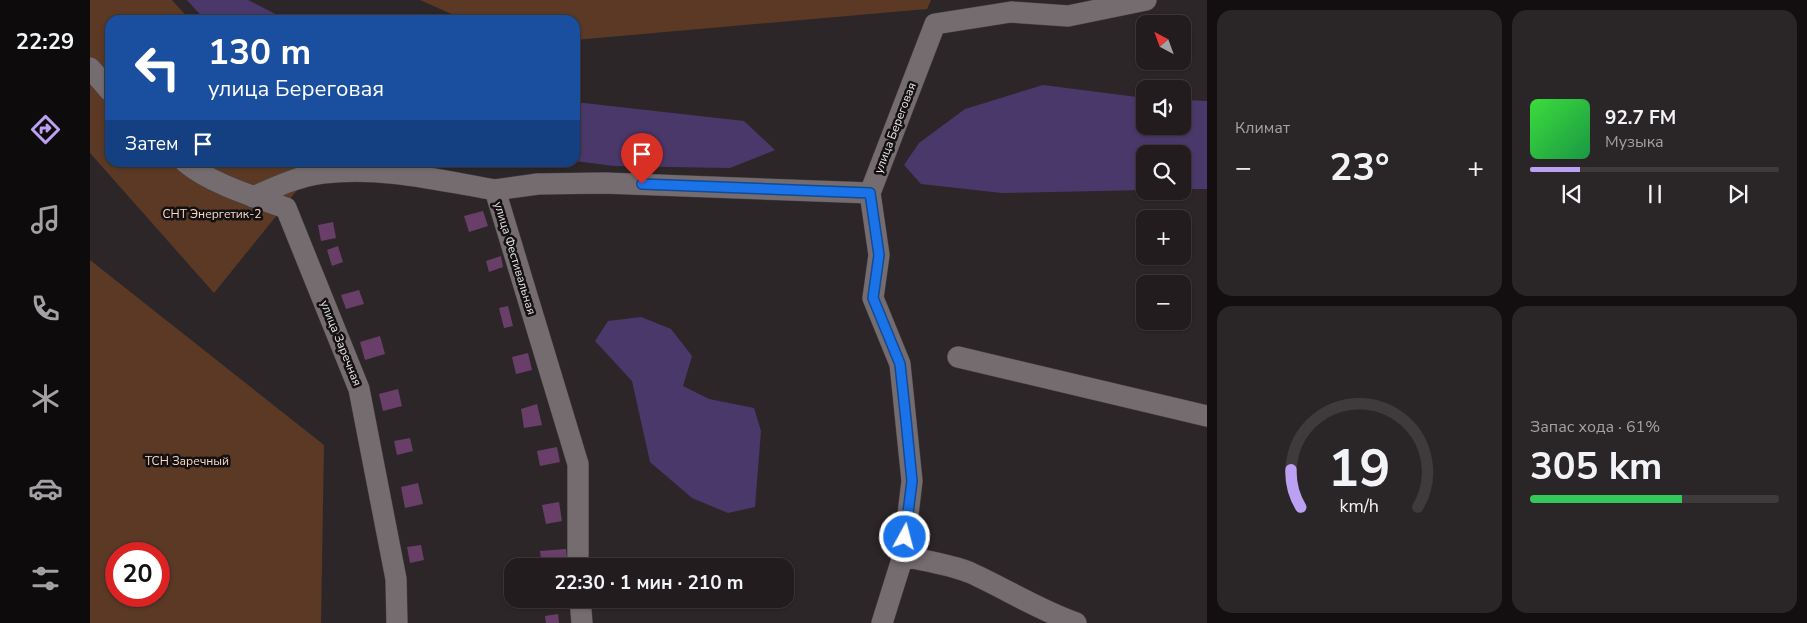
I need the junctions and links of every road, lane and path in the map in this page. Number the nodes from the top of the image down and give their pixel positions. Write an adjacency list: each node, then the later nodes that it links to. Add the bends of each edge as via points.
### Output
1 (1146, 0): 6 (street, улица Береговая, via 1068,16 1011,12 935,24)
2 (90, 68): 3 (street)
3 (105, 85)
4 (191, 167): 7 (street, улица Заречная)
5 (495, 190): 6 (street, via 538,184 604,183); 7 (street, улица Фестивальная, via 393,172 331,173 284,183); 11 (street, улица Фестивальная, via 578,464)
6 (870, 193): 10 (street, via 879,255 873,298 900,364 912,481)
7 (253, 197): 13 (street, улица Заречная, via 286,208 359,389 396,579)
8 (958, 357): 9 (street)
9 (1207, 416)
10 (903, 556): 15 (street); 16 (street, via 970,573)
11 (578, 558)
12 (581, 608): 14 (street)
13 (397, 623)
14 (582, 623)
15 (882, 623)
16 (1076, 623)

